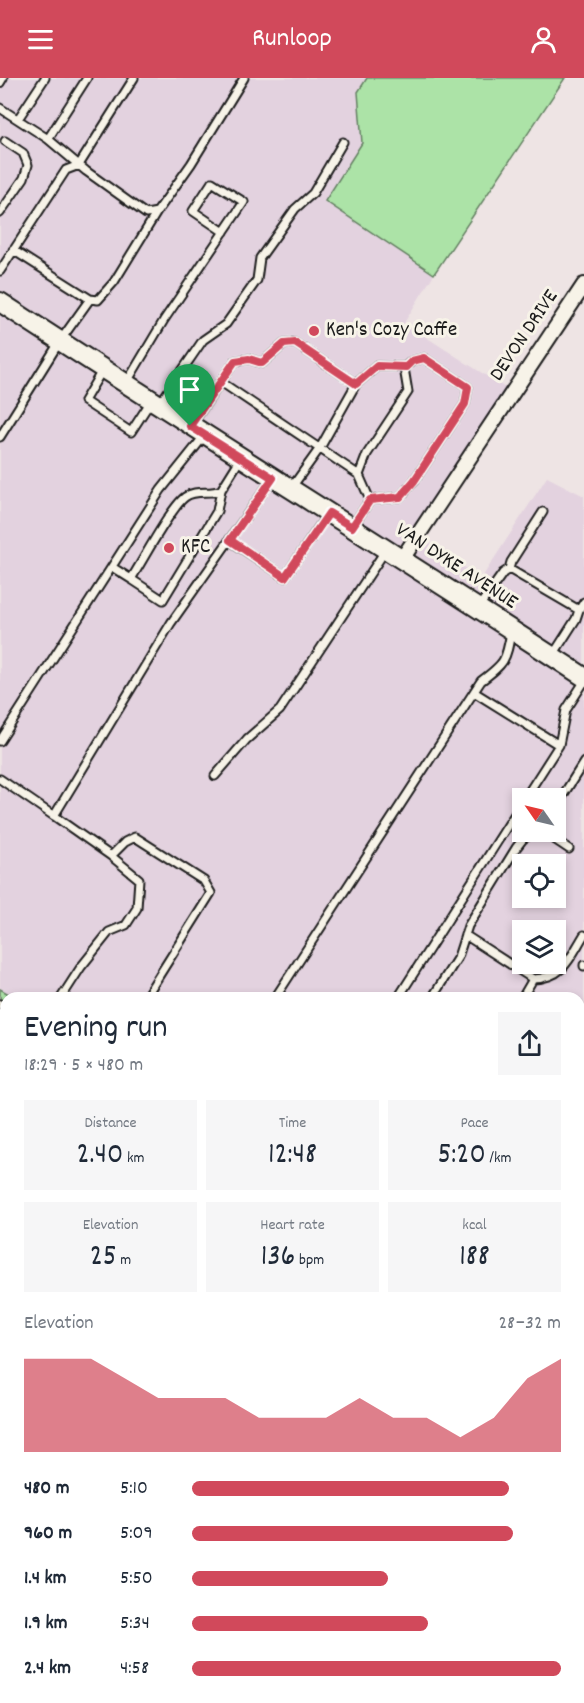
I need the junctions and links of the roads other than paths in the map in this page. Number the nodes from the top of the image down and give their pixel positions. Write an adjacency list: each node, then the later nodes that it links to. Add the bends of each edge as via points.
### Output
1 (3, 78): 6 (lane)
2 (45, 78): 8 (lane)
3 (87, 78): 9 (lane)
4 (134, 78): 12 (lane)
5 (244, 78): 13 (lane)
6 (0, 83)
7 (0, 108): 8 (lane)
8 (18, 120): 9 (lane)
9 (48, 139): 12 (lane)
10 (5, 141): 14 (lane, via 23,153 28,165 24,178)
11 (343, 142): 27 (lane, via 313,193 295,209 260,258 257,280 226,324 203,340)
12 (79, 165): 13 (lane, via 146,214); 16 (lane, via 66,170)
13 (157, 212): 19 (lane, via 114,282 99,300)
14 (0, 213)
15 (224, 232): 15 (lane, via 244,202 212,182 193,211); 25 (lane)
16 (14, 250): 17 (lane); 19 (lane)
17 (0, 271)
18 (584, 285): 41 (street, DEVON DRIVE)
19 (90, 299): 21 (lane)
20 (2, 307): 21 (main road, VAN DYKE AVENUE)
21 (60, 341): 23 (main road, VAN DYKE AVENUE); 29 (lane)
22 (406, 367): 26 (lane, via 377,366); 32 (lane, via 408,392 367,454); 36 (lane, via 424,358 440,368 468,387 465,404 400,497)
23 (104, 369): 25 (main road, VAN DYKE AVENUE); 27 (lane, via 84,401 93,408 131,432)
24 (220, 382): 26 (lane, via 235,361 249,359 262,363 284,344 295,343); 28 (lane); 30 (lane)
25 (125, 384): 27 (main road, VAN DYKE AVENUE)
26 (356, 384): 30 (lane)
27 (155, 403): 28 (main road, VAN DYKE AVENUE)
28 (198, 431): 31 (main road, VAN DYKE AVENUE); 42 (lane)
29 (0, 437)
30 (320, 448): 32 (lane); 34 (lane)
31 (241, 458): 33 (main road, VAN DYKE AVENUE); 35 (lane)
32 (359, 475): 36 (lane)
33 (273, 478): 34 (main road, VAN DYKE AVENUE); 40 (lane)
34 (291, 489): 38 (main road, VAN DYKE AVENUE)
35 (221, 490): 44 (lane, via 184,497); 44 (lane, via 217,511 163,600)
36 (370, 500): 39 (lane)
37 (543, 512): 43 (lane)
38 (329, 513): 39 (main road, VAN DYKE AVENUE); 40 (lane, via 285,577)
39 (352, 527): 41 (main road, VAN DYKE AVENUE)
40 (230, 540): 60 (lane, via 171,623)
41 (395, 554): 46 (main road, VAN DYKE AVENUE); 56 (lane, via 280,710 247,739)
42 (112, 567): 44 (lane); 53 (lane)
43 (510, 569): 46 (lane); 47 (lane)
44 (131, 579)
45 (584, 602): 47 (lane)
46 (478, 608): 48 (main road, VAN DYKE AVENUE)
47 (579, 610): 49 (lane)
48 (512, 630): 49 (main road, VAN DYKE AVENUE); 52 (lane, via 502,664)
49 (553, 656): 50 (main road, VAN DYKE AVENUE)
50 (584, 677)
51 (584, 682): 54 (lane, via 566,710)
52 (474, 692): 54 (lane); 71 (lane)
53 (0, 741)
54 (560, 745): 58 (lane)
55 (584, 762): 59 (lane)
56 (215, 776)
57 (0, 779): 60 (lane)
58 (532, 788)
59 (566, 790)
60 (54, 816): 65 (lane)
61 (512, 819): 72 (lane)
62 (521, 842): 66 (lane)
63 (558, 842): 64 (lane)
64 (569, 849)
65 (111, 856): 69 (lane, via 138,879 137,908 126,925 109,932); 70 (lane, via 135,837 204,881 211,893)
66 (465, 935): 68 (lane); 73 (lane, via 458,957)
67 (584, 935): 68 (lane, via 563,970)
68 (533, 979): 74 (lane)
69 (66, 992)
70 (149, 992)
71 (279, 992)
72 (402, 992)
73 (436, 992)
74 (525, 992)

